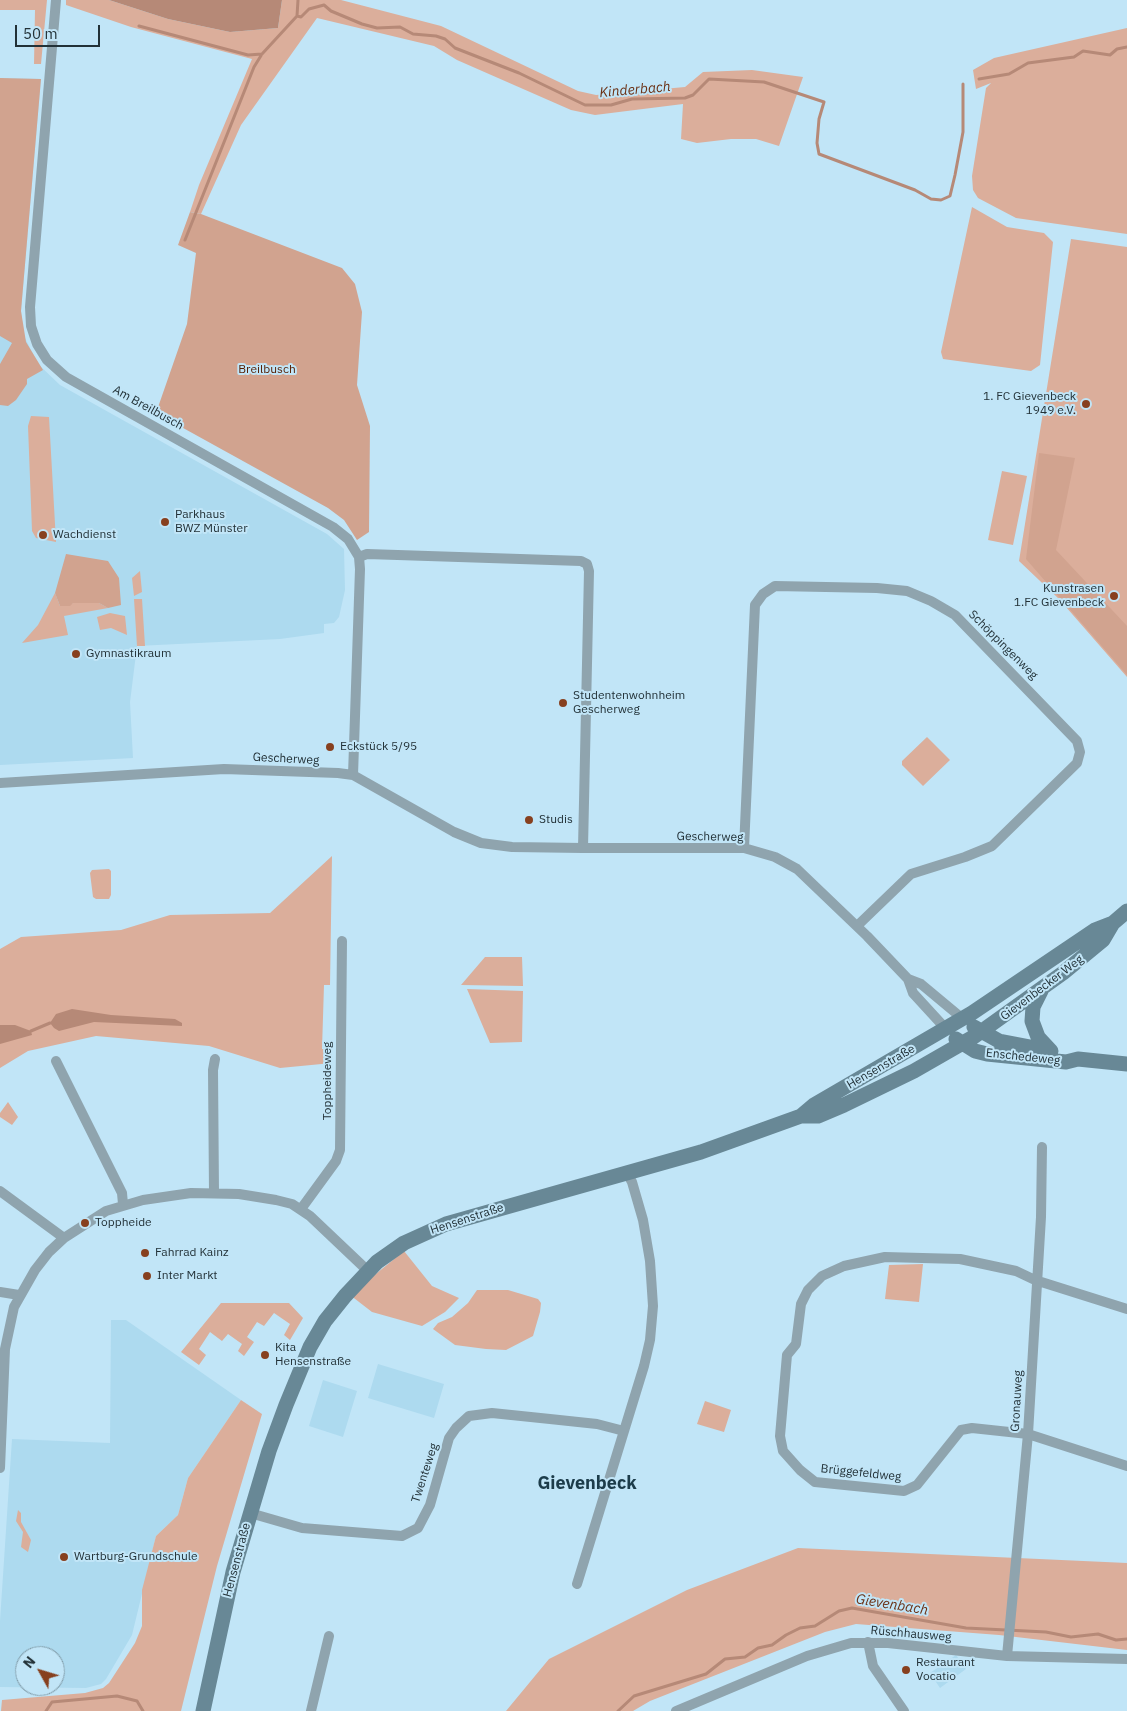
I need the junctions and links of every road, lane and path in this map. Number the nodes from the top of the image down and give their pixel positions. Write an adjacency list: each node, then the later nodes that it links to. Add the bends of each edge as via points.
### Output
1 (56, 0): 2 (street, Am Breilbusch, via 30,307 31,326 37,344 47,360 66,377 333,527 348,539)
2 (359, 557): 3 (street); 5 (street, via 367,554 581,561 587,564)
3 (353, 775): 4 (street, Gescherweg, via 224,769); 5 (street, Gescherweg, via 454,832 481,843)
4 (0, 782)
5 (583, 848): 6 (street, Gescherweg)
6 (744, 848): 9 (street, Gescherweg, via 775,857 797,869); 9 (street, Schöppingenweg, via 755,605 762,594 775,586 884,588 908,591 955,615 1077,741 1080,752 1076,763 992,846 911,874)
7 (1127, 911): 8 (main road, Gievenbecker Weg)
8 (1113, 923): 12 (main road, Gievenbecker Weg, via 1103,940); 13 (main road, Gievenbecker Weg, via 1095,930)
9 (857, 926): 11 (street, Gescherweg)
10 (342, 942): 28 (street, Toppheideweg, via 340,1150 336,1161)
11 (908, 979): 13 (street, Gescherweg, via 921,984); 14 (street, Gescherweg, via 913,993)
12 (1041, 991): 15 (main road, Gievenbecker Weg); 17 (main road, via 1033,1007 1032,1021 1038,1037)
13 (962, 1019): 14 (main road, Hensenstraße); 15 (main road, Enschedeweg)
14 (946, 1029): 16 (main road, Enschedeweg); 22 (main road, Hensenstraße, via 814,1105)
15 (980, 1032): 16 (main road, Gievenbecker Weg); 17 (main road, Enschedeweg, via 999,1041)
16 (962, 1043): 19 (main road, Enschedeweg, via 987,1054 1066,1062); 22 (main road, Hensenstraße, via 844,1105 818,1116)
17 (1051, 1051): 19 (main road, Enschedeweg, via 1067,1053)
18 (215, 1058): 26 (street, via 212,1070)
19 (1078, 1059): 21 (main road, Enschedeweg)
20 (56, 1061): 27 (street, via 122,1193)
21 (1127, 1064)
22 (801, 1116): 24 (main road, Hensenstraße, via 729,1143)
23 (1042, 1147): 31 (street, Gronauweg, via 1041,1218)
24 (627, 1172): 30 (main road, Hensenstraße, via 446,1224 404,1243); 35 (street, via 646,1240 653,1306 644,1366)
25 (0, 1191): 29 (street)
26 (214, 1193): 27 (street, via 175,1195); 28 (street, via 259,1196)
27 (123, 1204): 29 (street, via 85,1223)
28 (301, 1209): 30 (street)
29 (64, 1238): 33 (street, via 35,1270)
30 (368, 1271): 39 (main road, Hensenstraße, via 336,1306 310,1347 273,1442)
31 (1035, 1280): 34 (street); 36 (street, Gronauweg); 36 (street, Brüggefeldweg, via 1016,1271 960,1259 932,1257 885,1257 844,1266 822,1276 808,1290 801,1304 796,1344 787,1354 780,1436 783,1451 815,1482 904,1491 917,1485 961,1430 972,1428)
32 (0, 1292): 33 (street)
33 (19, 1295): 38 (street, via 5,1349)
34 (1127, 1310)
35 (624, 1431): 39 (street, Twenteweg, via 597,1424 492,1413 469,1416 449,1438 430,1505 418,1528 402,1536 302,1528); 40 (street)
36 (1028, 1434): 37 (street); 43 (street, Gronauweg)
37 (1127, 1466)
38 (0, 1468)
39 (250, 1514): 45 (main road, Hensenstraße, via 224,1607)
40 (577, 1584)
41 (329, 1636): 46 (street)
42 (868, 1642): 43 (street, Rüschhausweg); 47 (street, Rüschhausweg, via 836,1646); 48 (street, via 873,1666)
43 (1007, 1656): 44 (street, Rüschhausweg)
44 (1127, 1660)
45 (203, 1711)
46 (311, 1711)
47 (676, 1711)
48 (904, 1711)

